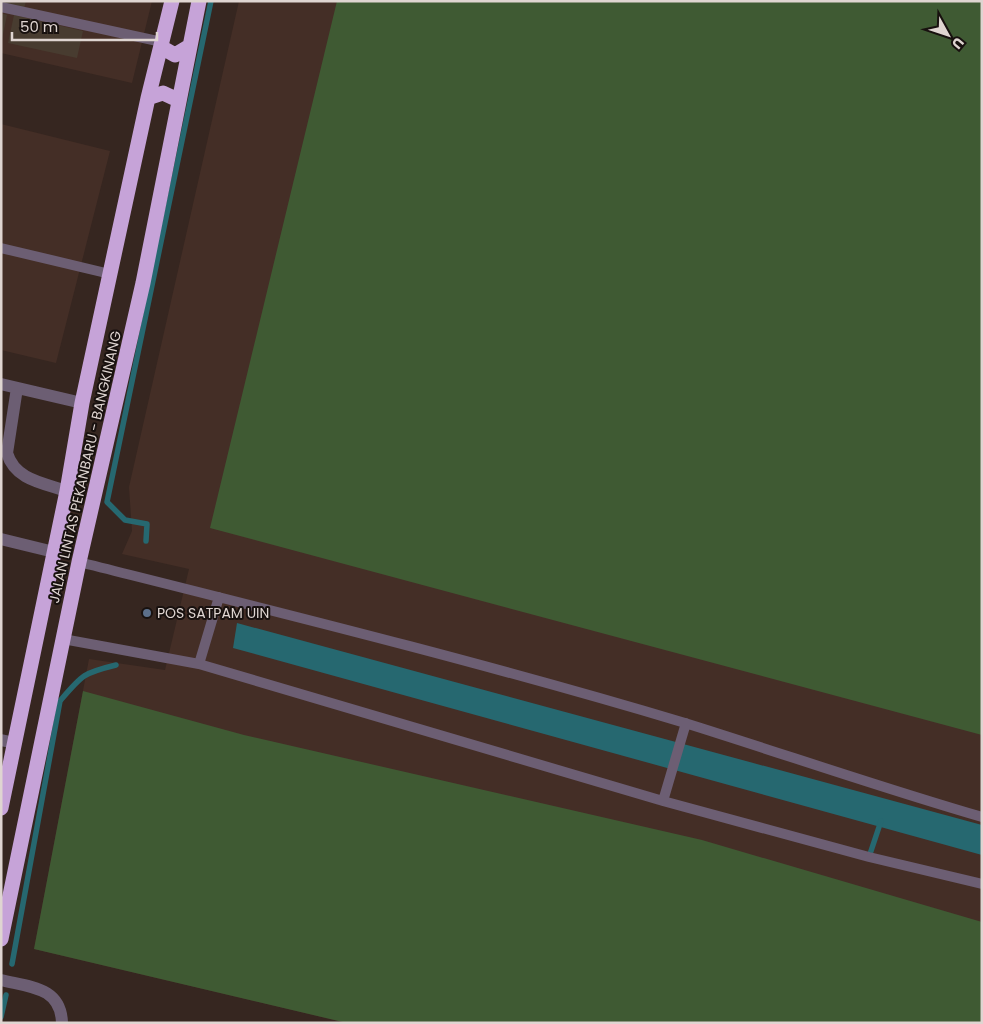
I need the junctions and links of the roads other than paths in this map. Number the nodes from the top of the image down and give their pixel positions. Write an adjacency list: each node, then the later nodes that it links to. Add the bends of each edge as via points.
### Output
1 (30, 1): 5 (lane)
2 (172, 1): 6 (highway, JALAN LINTAS PEKANBARU - BANGKINANG)
3 (199, 1): 7 (highway, JALAN LINTAS PEKANBARU - BANGKINANG)
4 (1, 7): 5 (lane)
5 (28, 12): 6 (lane)
6 (161, 45): 7 (highway, via 169,54 175,55); 8 (highway, JALAN LINTAS PEKANBARU - BANGKINANG)
7 (190, 46): 9 (highway, JALAN LINTAS PEKANBARU - BANGKINANG)
8 (148, 98): 9 (highway, via 163,93); 11 (highway, JALAN LINTAS PEKANBARU - BANGKINANG)
9 (178, 100): 18 (highway, JALAN LINTAS PEKANBARU - BANGKINANG, via 140,300)
10 (1, 248): 11 (lane)
11 (110, 274): 14 (highway, JALAN LINTAS PEKANBARU - BANGKINANG)
12 (1, 384): 13 (street)
13 (17, 388): 14 (street); 15 (street, via 7,453 10,463 29,479)
14 (82, 403): 15 (highway, JALAN LINTAS PEKANBARU - BANGKINANG)
15 (67, 491): 17 (highway, JALAN LINTAS PEKANBARU - BANGKINANG)
16 (1, 539): 17 (street)
17 (54, 552): 23 (highway, JALAN LINTAS PEKANBARU - BANGKINANG)
18 (79, 562): 19 (lane); 20 (highway, JALAN LINTAS PEKANBARU - BANGKINANG)
19 (219, 598): 21 (lane); 22 (lane, via 473,663)
20 (63, 638): 21 (lane); 28 (highway, JALAN LINTAS PEKANBARU - BANGKINANG)
21 (199, 664): 24 (lane)
22 (686, 724): 24 (lane); 26 (lane)
23 (8, 741): 25 (highway, JALAN LINTAS PEKANBARU - BANGKINANG)
24 (663, 801): 27 (lane)
25 (1, 808)
26 (982, 817)
27 (982, 884)
28 (1, 939)
29 (1, 980): 30 (street, via 44,990 62,1008)
30 (62, 1023)

